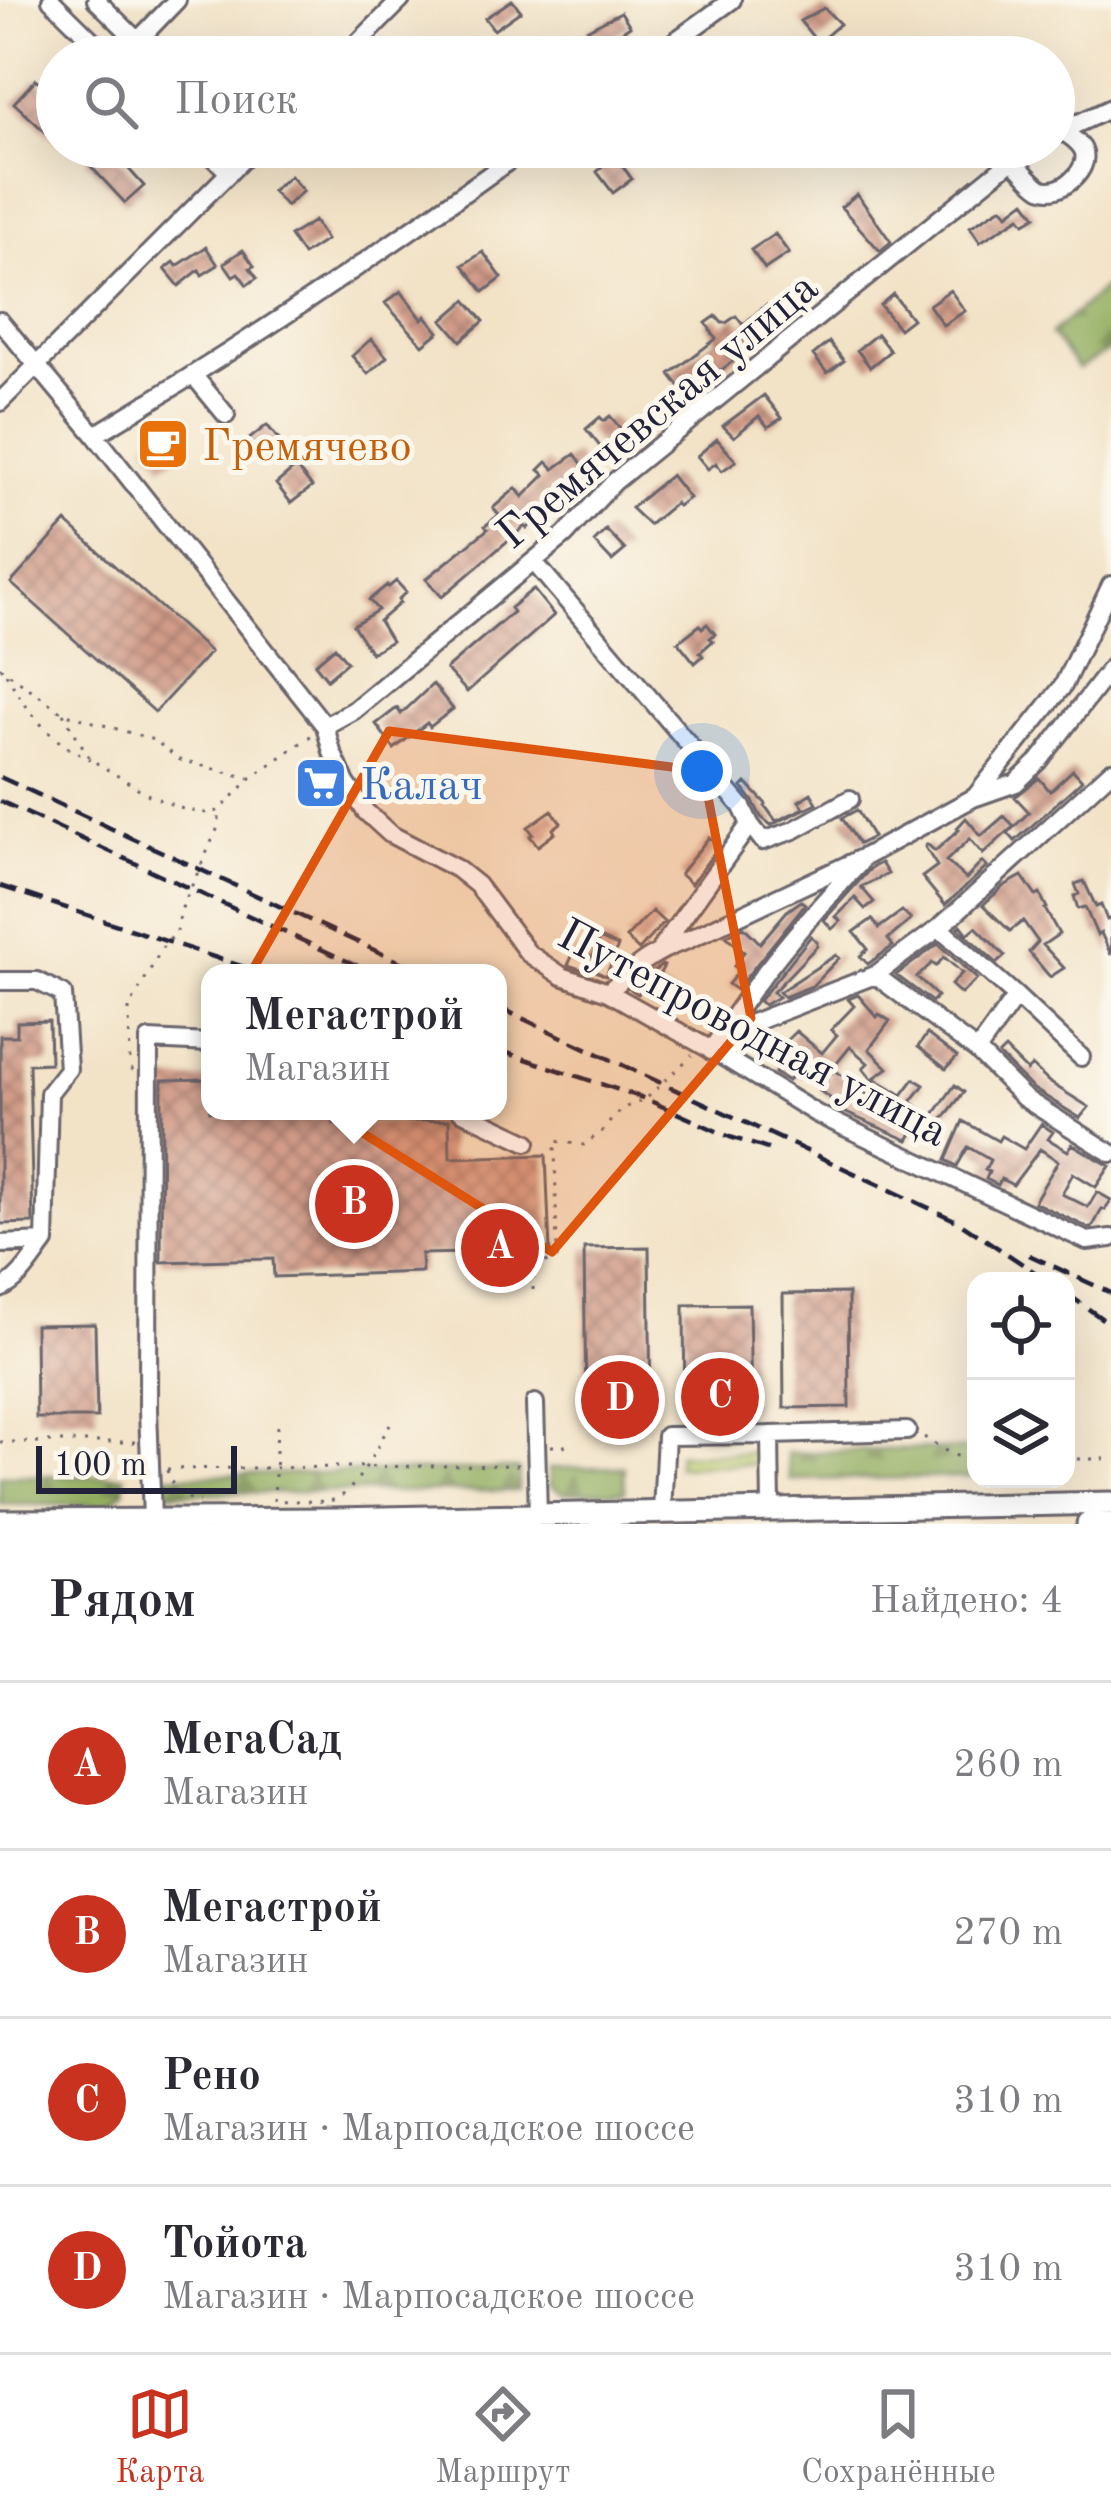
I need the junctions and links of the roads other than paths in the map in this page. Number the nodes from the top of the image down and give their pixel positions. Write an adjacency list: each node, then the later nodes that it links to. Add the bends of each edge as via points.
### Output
1 (51, 0): 6 (street)
2 (96, 0): 7 (street)
3 (176, 0): 8 (street)
4 (400, 0): 9 (street)
5 (732, 0): 10 (street)
6 (88, 36)
7 (132, 36)
8 (142, 36)
9 (365, 36)
10 (682, 36)
11 (1111, 108): 12 (street)
12 (1075, 124)
13 (1075, 142): 18 (street, via 1085,162 1062,186 1042,189)
14 (224, 168): 19 (street)
15 (233, 168): 19 (street)
16 (499, 168): 22 (street)
17 (1002, 168): 26 (street, Гремячевская улица, via 614,482)
18 (1020, 168)
19 (229, 173): 21 (street)
20 (0, 321): 21 (street, Путепроводная улица)
21 (38, 366): 23 (street); 25 (street, Путепроводная улица)
22 (194, 376): 24 (street); 25 (street)
23 (0, 402)
24 (226, 415)
25 (95, 435): 29 (street, Путепроводная улица)
26 (534, 562): 29 (street, Гремячевская улица); 33 (street)
27 (1111, 585): 31 (street, via 1064,686)
28 (1111, 668): 31 (street, via 1016,783)
29 (326, 726): 39 (street, Путепроводная улица, via 366,812 467,877 528,953)
30 (1111, 771): 35 (street)
31 (975, 797): 34 (street)
32 (850, 799): 33 (street, via 764,841)
33 (750, 824): 36 (street)
34 (866, 856): 36 (street); 42 (street, via 808,916)
35 (939, 928): 37 (street); 40 (street)
36 (661, 949): 39 (street)
37 (875, 975): 42 (street, via 752,1023); 43 (street)
38 (0, 981): 49 (street, via 37,981 63,994 68,1070 49,1093)
39 (608, 992): 42 (street, Путепроводная улица)
40 (1016, 996): 43 (street); 44 (street)
41 (201, 1043): 60 (street, via 149,1040)
42 (711, 1051): 48 (street, Путепроводная улица, via 817,1114 1087,1241)
43 (977, 1051): 47 (street, via 1024,1098)
44 (1081, 1057)
45 (479, 1120): 46 (street)
46 (527, 1142)
47 (1111, 1153)
48 (1111, 1238)
49 (45, 1242): 50 (street); 51 (street)
50 (0, 1244)
51 (0, 1289)
52 (535, 1403): 58 (street)
53 (908, 1431): 54 (street)
54 (770, 1435): 56 (street); 57 (street, via 665,1436)
55 (1111, 1503): 56 (main road)
56 (771, 1509): 57 (main road)
57 (662, 1511): 58 (main road)
58 (538, 1514): 60 (main road)
59 (0, 1521): 60 (main road)
60 (152, 1521)
61 (1088, 1524): 62 (main road)
62 (1111, 1524)

